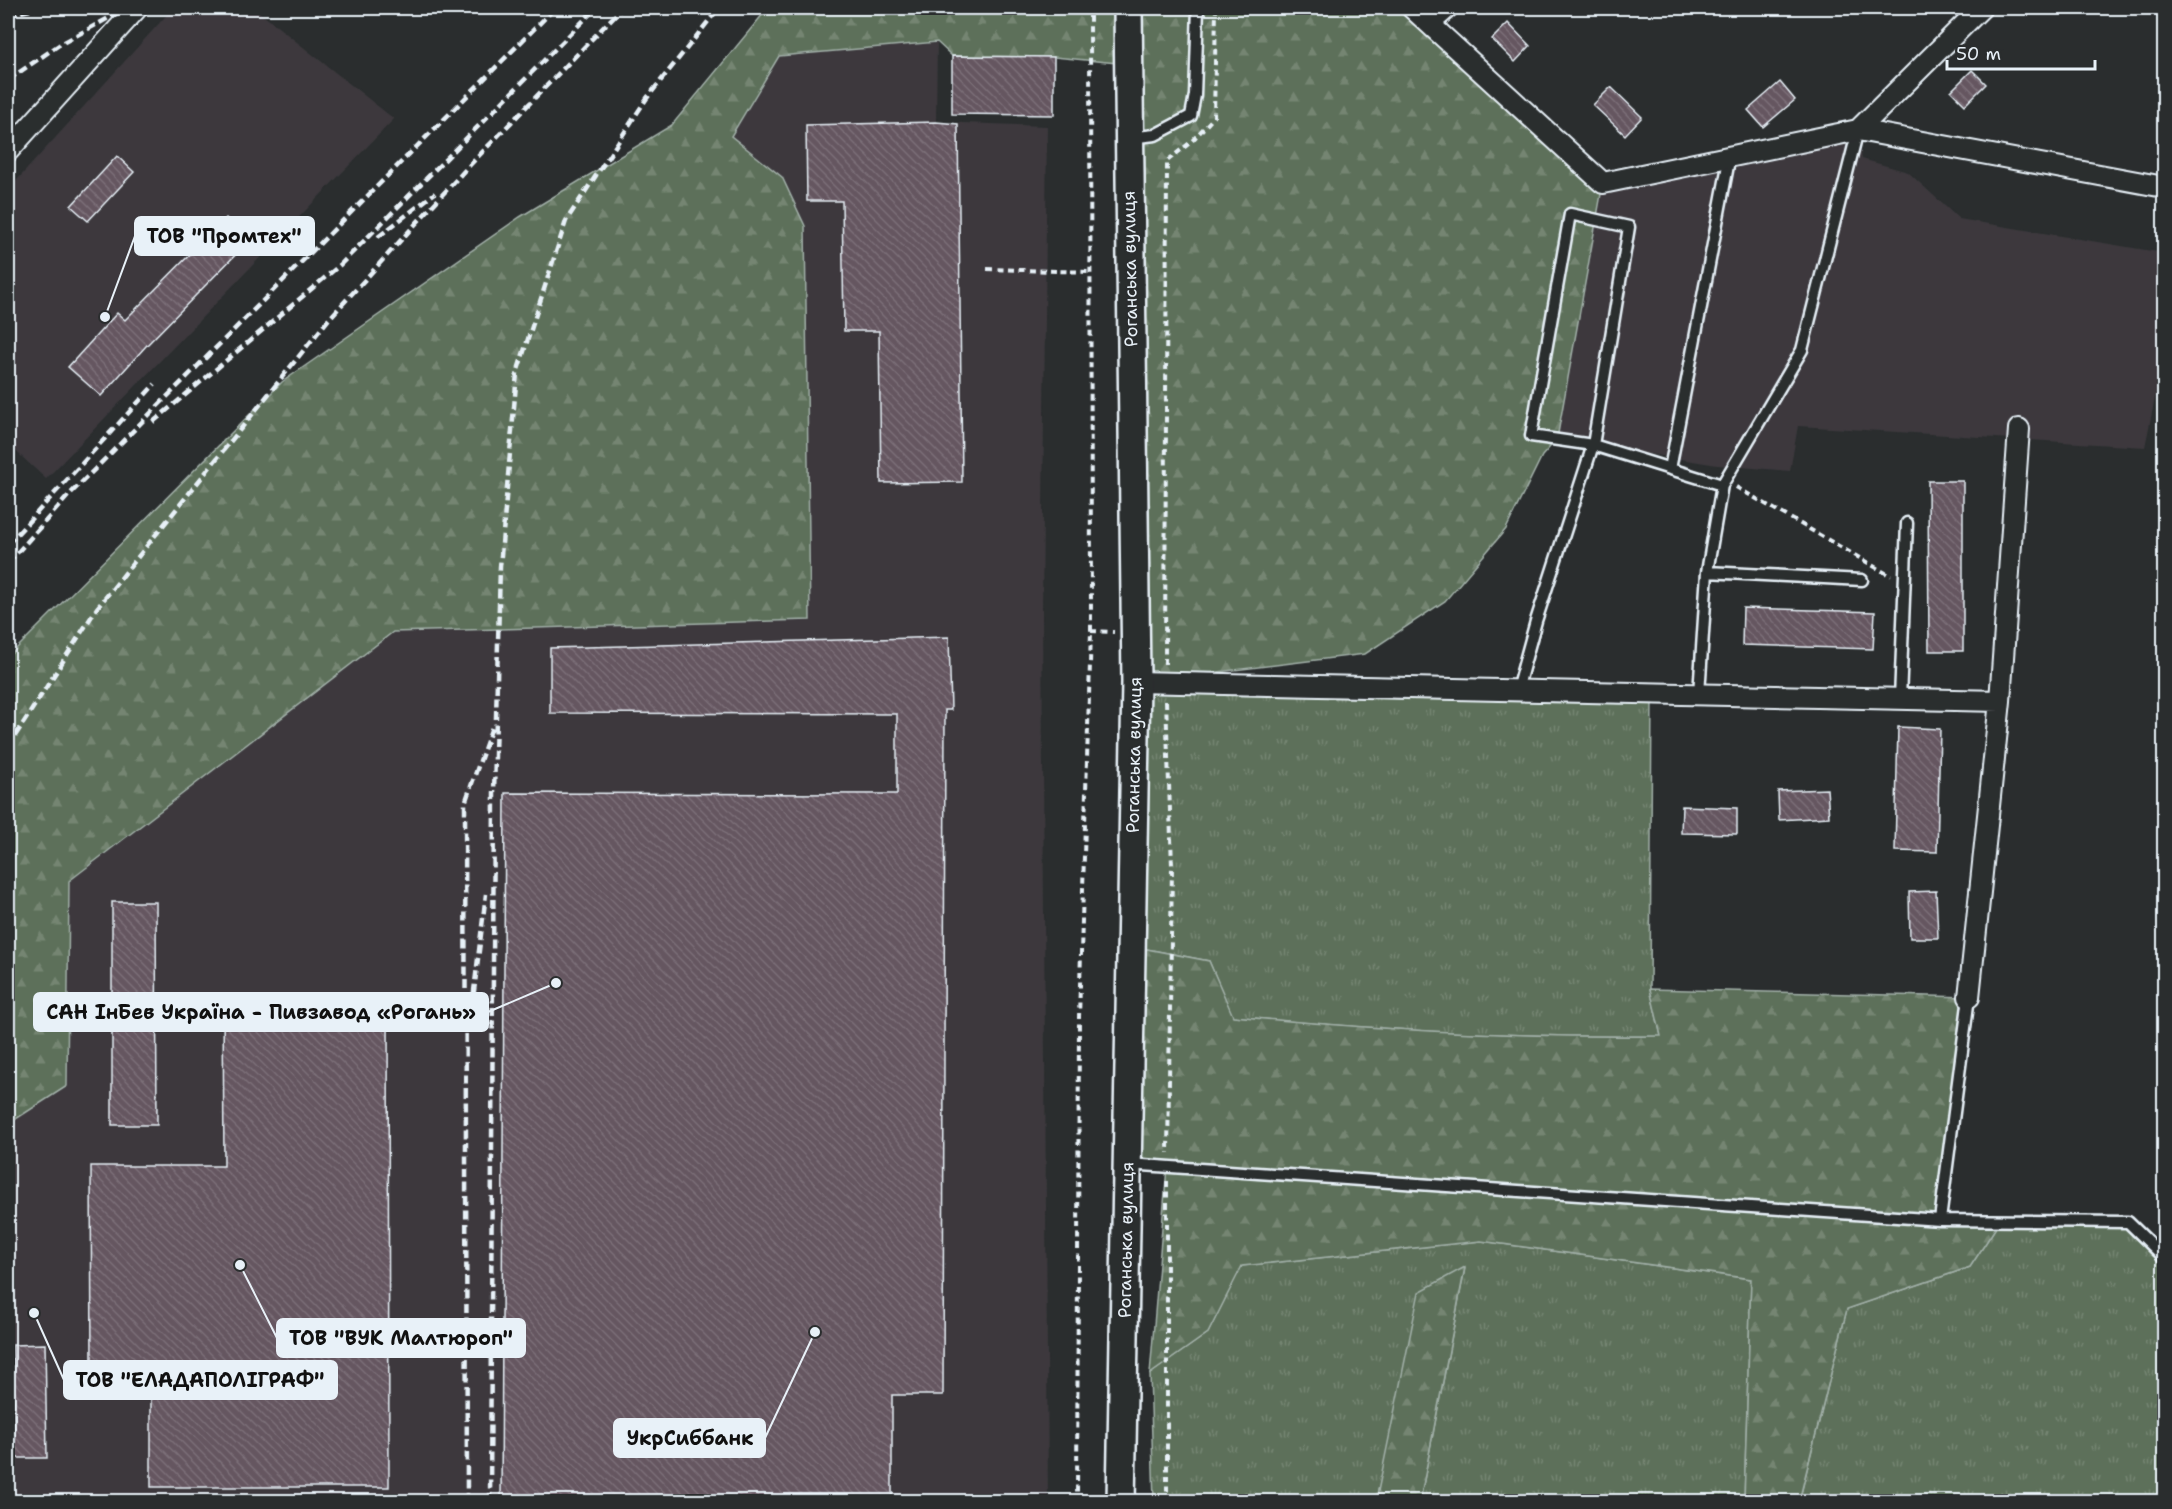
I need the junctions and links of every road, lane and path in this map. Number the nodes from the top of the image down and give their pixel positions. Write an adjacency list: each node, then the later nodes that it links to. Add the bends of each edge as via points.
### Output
1 (137, 8): 12 (street)
2 (1090, 8): 16 (path)
3 (1128, 8): 11 (main road, Роганська вулиця)
4 (1198, 8): 11 (lane, via 1191,116 1155,135)
5 (1216, 8): 26 (path, via 1214,117 1167,161)
6 (1412, 8): 9 (street)
7 (1447, 8): 9 (street)
8 (1981, 8): 10 (street)
9 (1430, 23): 13 (street, via 1603,183)
10 (1858, 130): 13 (street); 14 (street); 20 (lane, via 1802,350)
11 (1128, 138): 25 (main road, Роганська вулиця)
12 (8, 151)
13 (1730, 156): 19 (lane)
14 (2164, 187)
15 (987, 269): 16 (path)
16 (1090, 272): 36 (path, via 1091,631 1078,1017)
17 (2019, 429): 30 (street)
18 (1593, 445): 18 (lane, via 1629,227 1570,214 1531,436); 19 (lane); 27 (lane)
19 (1670, 469): 20 (lane)
20 (1724, 483): 22 (lane); 24 (path)
21 (1907, 523): 24 (lane)
22 (1707, 572): 23 (lane); 28 (lane)
23 (1862, 580)
24 (1904, 584): 29 (lane)
25 (1136, 682): 26 (street); 32 (main road, Роганська вулиця)
26 (1165, 682): 27 (street); 33 (path, via 1172,866)
27 (1517, 690): 28 (street)
28 (1699, 694): 29 (street)
29 (1899, 699): 30 (street)
30 (2000, 701): 31 (street)
31 (1969, 997): 34 (lane)
32 (1128, 1164): 33 (lane); 37 (main road, Роганська вулиця)
33 (1167, 1167): 34 (lane); 38 (path)
34 (1940, 1220): 35 (lane, via 2128,1222)
35 (2164, 1257)
36 (1077, 1502)
37 (1121, 1502)
38 (1167, 1502)

